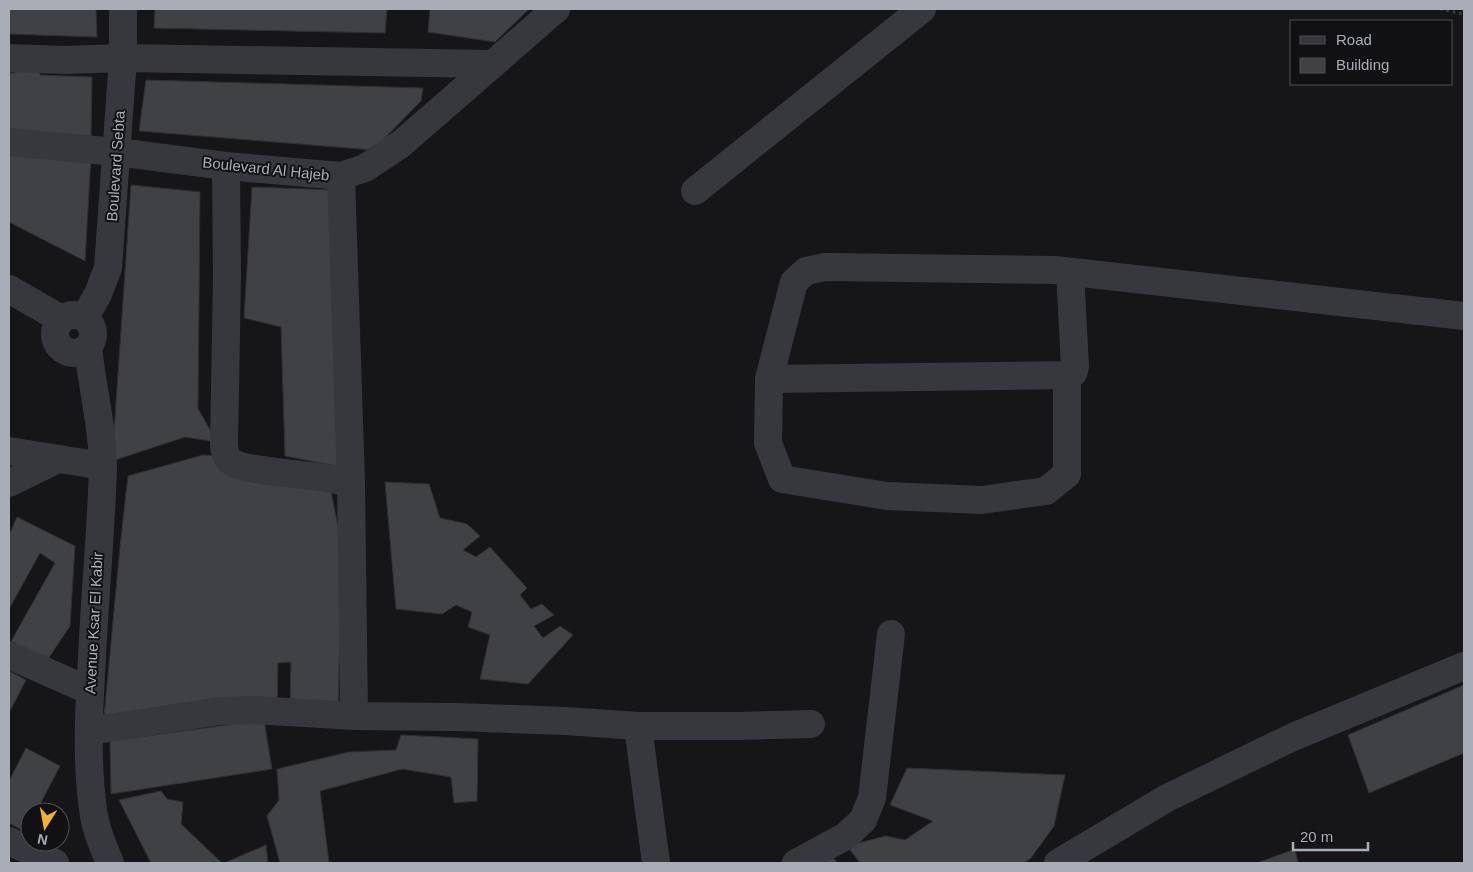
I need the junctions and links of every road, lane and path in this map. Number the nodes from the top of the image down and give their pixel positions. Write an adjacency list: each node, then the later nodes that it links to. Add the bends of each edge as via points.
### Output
1 (123, 9): 7 (street, Boulevard Sebta)
2 (556, 9): 8 (street, Boulevard Al Hajeb)
3 (922, 9): 13 (street)
4 (1440, 9): 5 (path)
5 (1464, 14)
6 (9, 58): 7 (street)
7 (123, 58): 8 (street); 10 (street, Boulevard Sebta)
8 (493, 64): 12 (street, Boulevard Al Hajeb, via 401,144 365,168)
9 (9, 142): 10 (street, Boulevard Al Hajeb)
10 (117, 152): 11 (street, Boulevard Al Hajeb); 17 (street, Boulevard Sebta, via 108,268 98,294)
11 (226, 166): 12 (street, Boulevard Al Hajeb); 25 (street, via 226,454 241,465)
12 (340, 176): 25 (street)
13 (695, 191)
14 (1070, 272): 16 (street); 19 (street, via 1075,367 1073,374); 20 (street, via 826,267 806,271 794,282)
15 (9, 289): 17 (street)
16 (1464, 316)
17 (73, 318): 18 (street, Boulevard Sebta, via 56,327 55,336 57,344 64,350)
18 (80, 350): 23 (street, Avenue Ksar El Kabir, via 100,416)
19 (1067, 375): 20 (street); 20 (street, via 1067,474 1046,491 982,500 887,496 782,479 768,443)
20 (769, 379)
21 (9, 451): 22 (street)
22 (58, 459): 23 (street); 24 (street)
23 (103, 466): 29 (street, Avenue Ksar El Kabir)
24 (9, 483)
25 (352, 483): 30 (street)
26 (891, 634): 38 (street, via 872,798 863,820 846,836)
27 (9, 655): 29 (street)
28 (1464, 666): 39 (street, via 1293,737 1168,798)
29 (90, 691): 33 (street, Avenue Ksar El Kabir)
30 (354, 716): 32 (street, via 456,717); 33 (street, via 220,710)
31 (811, 724): 32 (street)
32 (638, 726): 37 (street)
33 (89, 731): 36 (street, Avenue Ksar El Kabir, via 93,811)
34 (9, 841): 35 (street)
35 (54, 863)
36 (110, 863)
37 (656, 863)
38 (796, 863)
39 (1058, 863)

